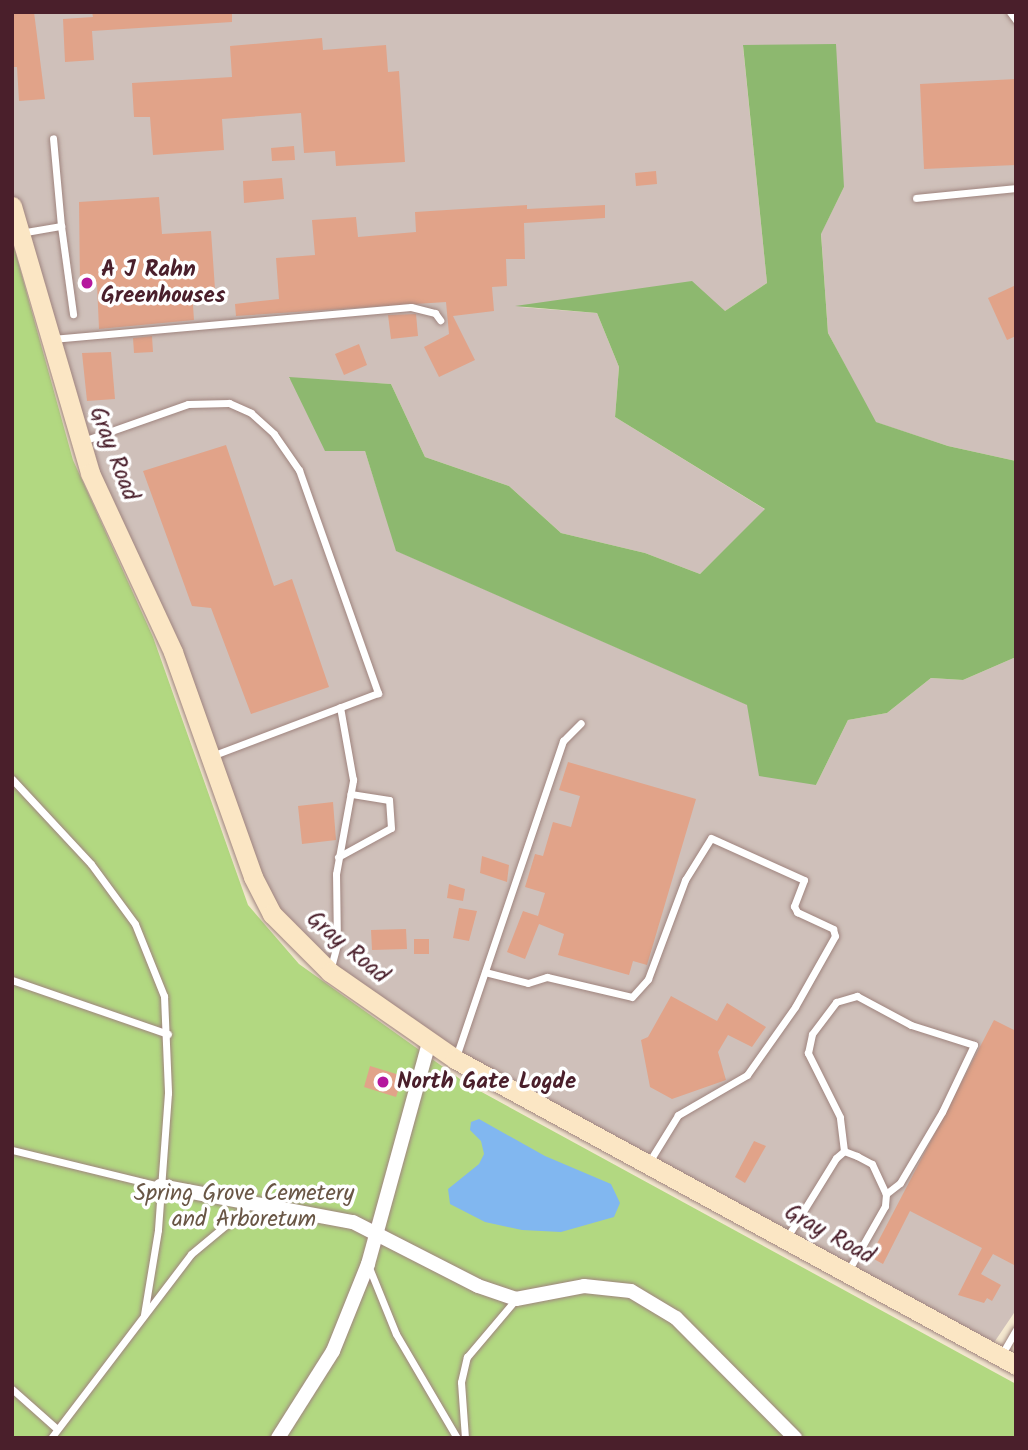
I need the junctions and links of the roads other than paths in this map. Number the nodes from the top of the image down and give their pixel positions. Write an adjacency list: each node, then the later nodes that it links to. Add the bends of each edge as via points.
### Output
1 (1010, 12): 2 (lane)
2 (1016, 19)
3 (53, 138): 7 (lane)
4 (1016, 188): 5 (lane)
5 (916, 198)
6 (12, 206): 8 (street, Gray Road)
7 (61, 226): 8 (lane); 9 (lane)
8 (20, 233): 11 (street, Gray Road)
9 (73, 314)
10 (440, 320): 11 (lane, via 435,313 411,307)
11 (48, 340): 12 (street, Gray Road)
12 (79, 442): 13 (lane, via 205,402 240,408 274,434 299,470 378,693); 15 (street, Gray Road, via 173,652)
13 (340, 708): 15 (lane); 17 (lane, via 353,763)
14 (582, 723): 20 (lane, via 563,741)
15 (211, 757): 19 (street, Gray Road, via 261,896 301,947)
16 (12, 779): 22 (lane, via 92,864 135,924 164,996)
17 (350, 794): 18 (lane); 18 (lane, via 389,800 391,828)
18 (338, 857): 19 (lane, via 337,944)
19 (330, 971): 23 (street, Gray Road)
20 (485, 972): 24 (lane); 27 (lane, via 528,984 547,978 632,997 649,979 685,880 711,838 804,880 794,906 797,912 834,929 835,936 795,1007 747,1075 678,1115)
21 (12, 980): 22 (lane)
22 (168, 1034): 28 (lane)
23 (429, 1042): 24 (street, Gray Road); 31 (street)
24 (455, 1059): 27 (street, Gray Road)
25 (12, 1150): 28 (lane)
26 (844, 1152): 29 (lane, via 872,1164); 29 (lane, via 840,1117 808,1053 812,1034 836,1002 856,996 911,1025 974,1045 900,1183); 32 (lane)
27 (647, 1165): 32 (street, Gray Road)
28 (160, 1186): 30 (street); 36 (lane)
29 (886, 1194): 34 (lane, via 885,1206)
30 (251, 1205): 31 (street); 36 (lane, via 191,1254)
31 (376, 1231): 33 (street); 35 (street, via 478,1286)
32 (786, 1240): 34 (street, Gray Road)
33 (368, 1264): 42 (street, via 333,1351); 43 (lane, via 396,1334)
34 (847, 1273): 38 (street, Gray Road)
35 (516, 1299): 44 (lane, via 467,1357 461,1382); 45 (street, via 584,1286 611,1286 652,1300 676,1318)
36 (145, 1315): 40 (lane)
37 (1016, 1331): 38 (lane)
38 (1008, 1361)
39 (12, 1389): 40 (lane)
40 (57, 1429): 41 (lane)
41 (51, 1438)
42 (278, 1438)
43 (457, 1438)
44 (465, 1438)
45 (794, 1438)

